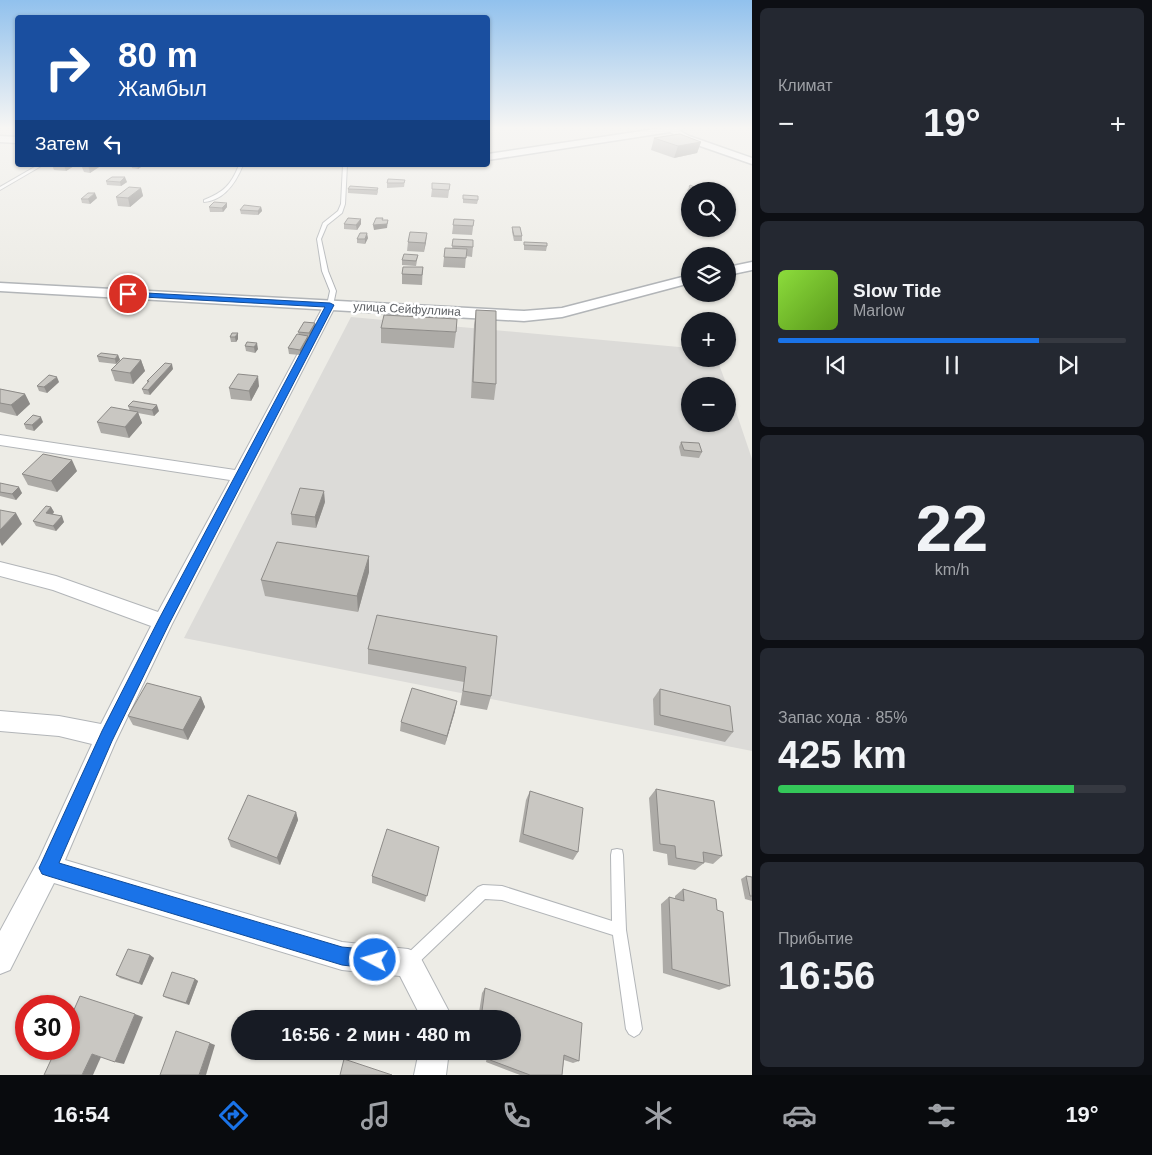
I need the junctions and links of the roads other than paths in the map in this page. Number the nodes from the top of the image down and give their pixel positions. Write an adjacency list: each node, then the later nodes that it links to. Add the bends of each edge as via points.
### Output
1 (20, 178): 4 (lane)
2 (236, 178): 5 (lane, via 226,191)
3 (344, 178): 10 (lane, via 340,212 325,224 319,239 325,271 333,291)
4 (0, 190)
5 (206, 201)
6 (752, 266): 7 (street)
7 (736, 269)
8 (681, 281): 10 (street, улица Сейфуллина, via 562,312 524,316)
9 (0, 287): 10 (street, улица Сейфуллина)
10 (330, 305): 12 (street)
11 (0, 440): 12 (street)
12 (241, 476): 14 (street)
13 (0, 569): 14 (street, via 56,583)
14 (163, 622): 16 (street)
15 (0, 721): 16 (street, via 58,726)
16 (107, 736): 18 (street)
17 (617, 856): 19 (lane)
18 (48, 868): 20 (street); 21 (street, via 342,956)
19 (619, 930): 21 (lane, via 502,893 483,892); 23 (lane)
20 (0, 960)
21 (408, 963): 22 (street)
22 (433, 1010)
23 (634, 1029)
24 (432, 1060): 25 (street)
25 (430, 1075)

